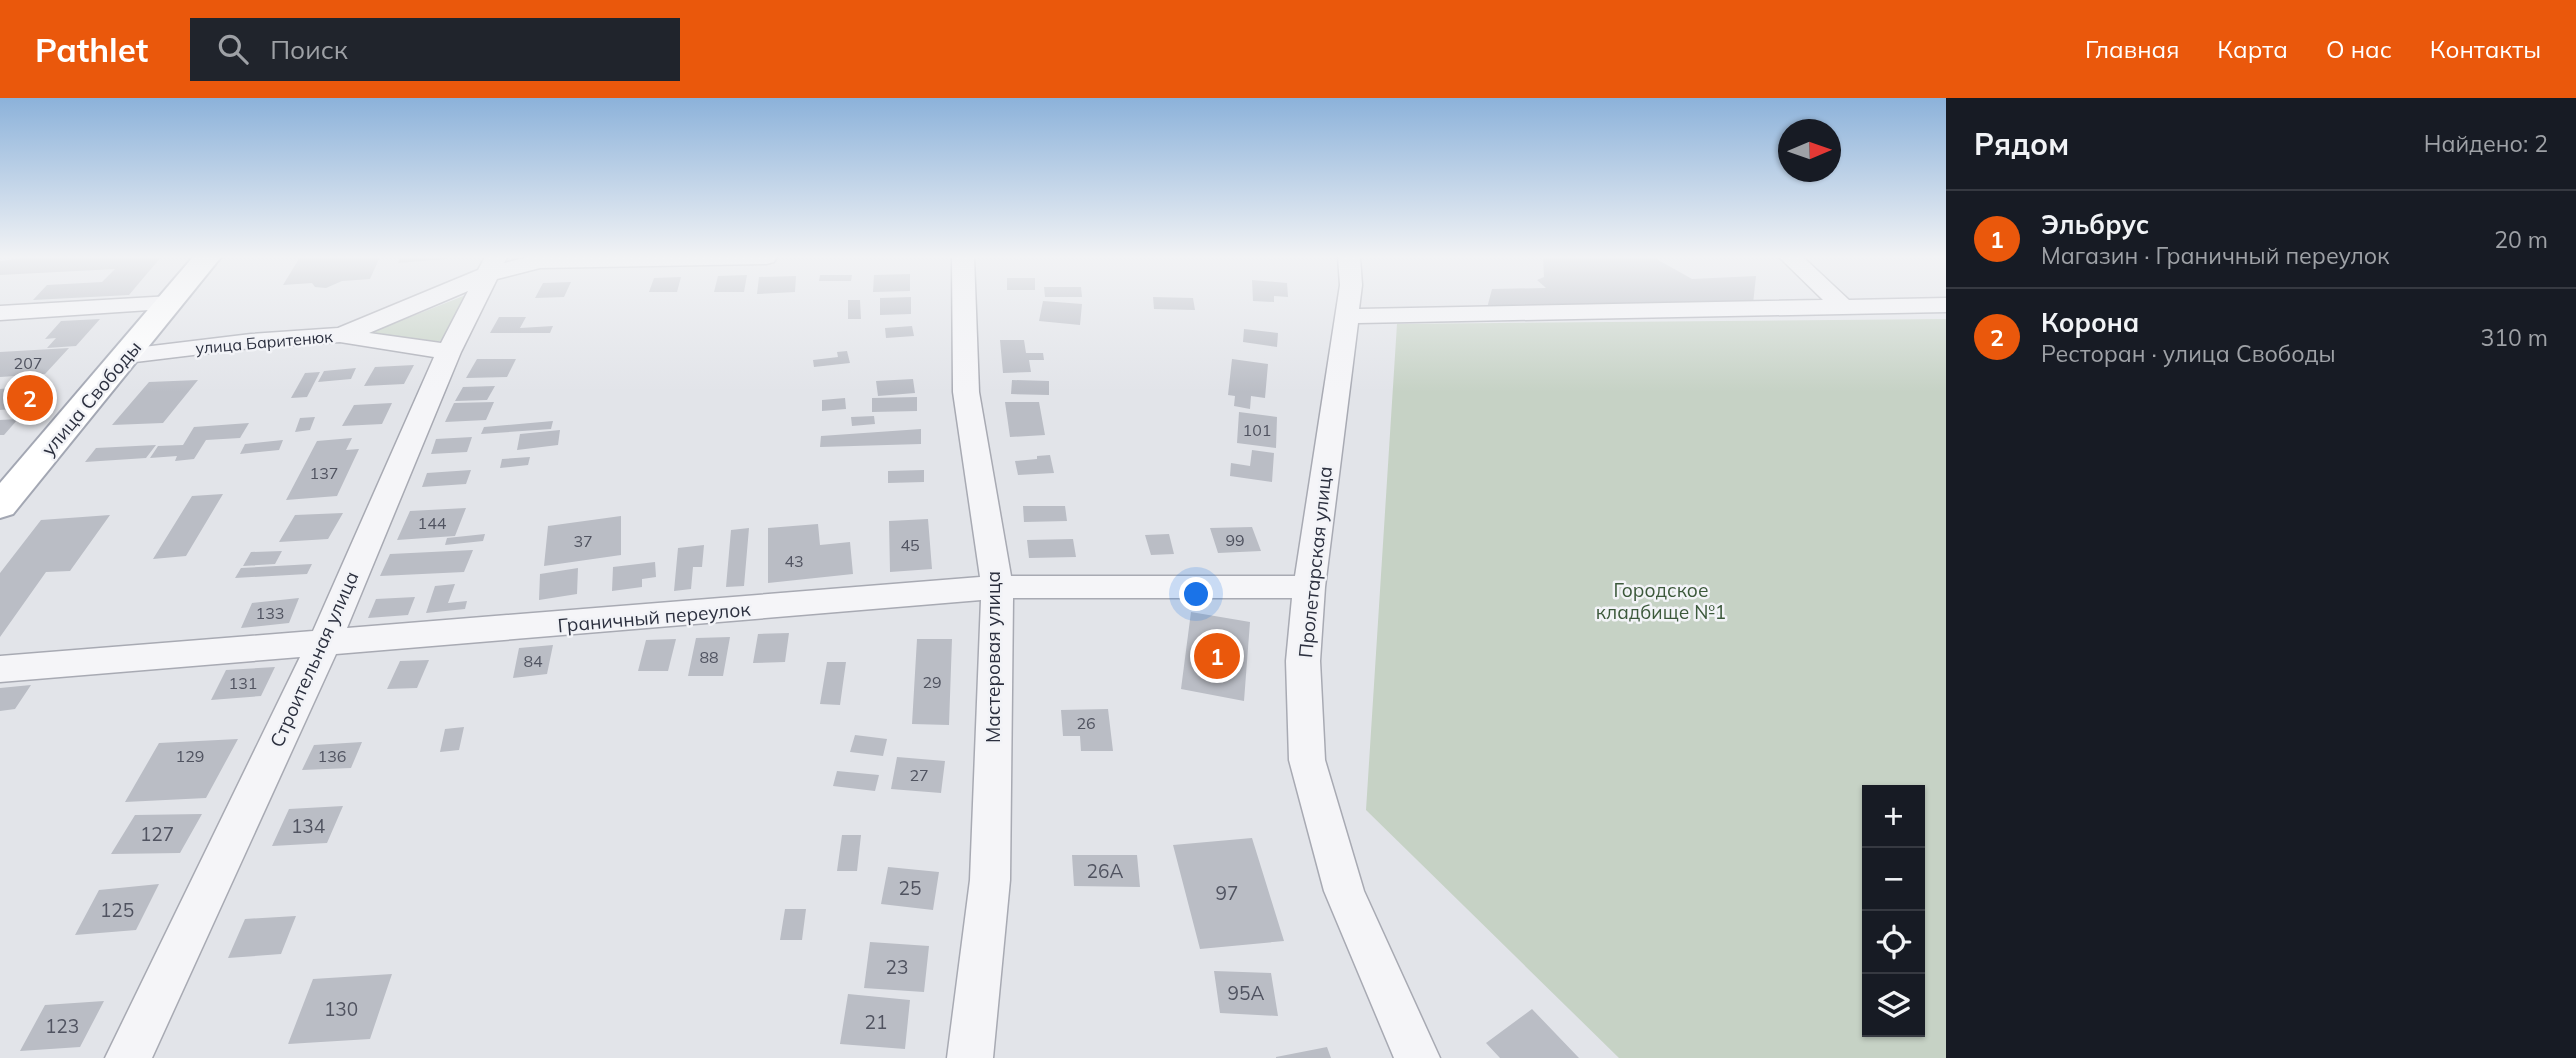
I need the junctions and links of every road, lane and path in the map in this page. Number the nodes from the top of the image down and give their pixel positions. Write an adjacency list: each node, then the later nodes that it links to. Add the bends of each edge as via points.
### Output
1 (414, 302): 11 (street, улица Баритенюк)
2 (474, 302): 12 (street, Строительная улица)
3 (964, 302): 15 (street, Мастеровая улица, via 967,392)
4 (1348, 302): 10 (street, Пролетарская улица)
5 (1838, 302): 8 (street)
6 (171, 303): 9 (street); 13 (main road, улица Свободы)
7 (1946, 305): 8 (street)
8 (1842, 306): 10 (street)
9 (0, 313)
10 (1346, 316): 16 (street, Пролетарская улица)
11 (342, 335): 12 (street); 13 (street, улица Баритенюк)
12 (449, 352): 17 (street, Строительная улица)
13 (127, 356): 14 (main road, улица Свободы)
14 (0, 506)
15 (997, 587): 16 (street, Граничный переулок); 17 (street, Граничный переулок); 20 (street, Мастеровая улица, via 990,880)
16 (1309, 587): 21 (street, Пролетарская улица, via 1303,662 1307,760 1344,891)
17 (323, 645): 18 (street, Граничный переулок); 19 (street, Строительная улица)
18 (0, 670)
19 (128, 1058)
20 (970, 1058)
21 (1417, 1058)

